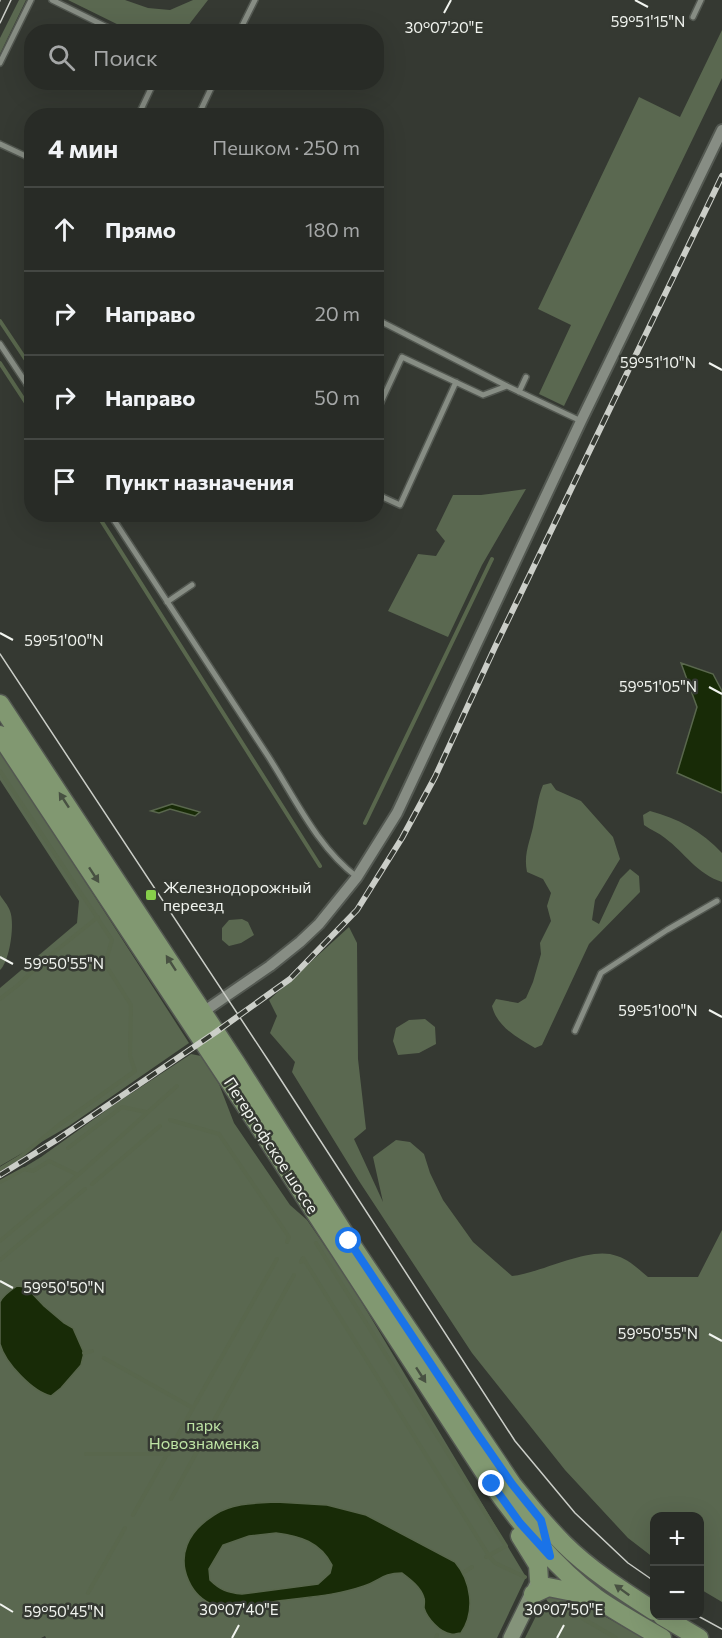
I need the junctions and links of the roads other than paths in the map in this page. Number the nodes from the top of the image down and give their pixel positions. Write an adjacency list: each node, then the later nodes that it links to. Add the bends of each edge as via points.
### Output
1 (31, 0): 8 (lane)
2 (52, 0): 6 (lane)
3 (255, 0): 7 (lane)
4 (701, 0): 5 (lane)
5 (693, 17)
6 (101, 24)
7 (243, 24)
8 (0, 63)
9 (150, 90): 11 (lane)
10 (210, 90): 12 (lane)
11 (142, 108)
12 (202, 108)
13 (722, 130): 24 (street)
14 (0, 144): 15 (lane)
15 (24, 155)
16 (384, 324): 21 (lane)
17 (0, 344): 19 (lane)
18 (526, 377): 22 (lane)
19 (24, 380)
20 (456, 382): 21 (lane, via 483,394); 23 (lane, via 402,357); 25 (lane, via 400,505)
21 (507, 386): 22 (lane)
22 (519, 392): 24 (lane)
23 (384, 396)
24 (581, 421): 31 (street, via 397,813)
25 (384, 498)
26 (115, 522): 28 (lane)
27 (192, 585): 28 (lane)
28 (167, 602): 31 (lane, via 303,816 344,868)
29 (0, 704): 33 (main road, Петергофское шоссе, one-way to 29)
30 (0, 735): 33 (main road, Петергофское шоссе, one-way to 33)
31 (357, 878): 33 (street, via 300,942)
32 (717, 902): 34 (lane, via 601,973)
33 (196, 1016): 35 (main road, Петергофское шоссе, one-way to 35); 36 (main road, Петергофское шоссе, via 294,1156 476,1432)
34 (575, 1031)
35 (492, 1484): 38 (main road, Петергофское шоссе, via 520,1523); 38 (main road, via 498,1502)
36 (541, 1520): 37 (main road, Петергофское шоссе); 38 (main road)
37 (591, 1567): 38 (main road, via 563,1561); 40 (main road, Петергофское шоссе, one-way to 37)
38 (545, 1572): 39 (main road, Петергофское шоссе); 39 (main road, via 548,1587); 42 (street)
39 (594, 1596): 43 (main road, Петергофское шоссе)
40 (650, 1608)
41 (669, 1620): 44 (main road)
42 (511, 1638)
43 (662, 1638)
44 (699, 1638)

